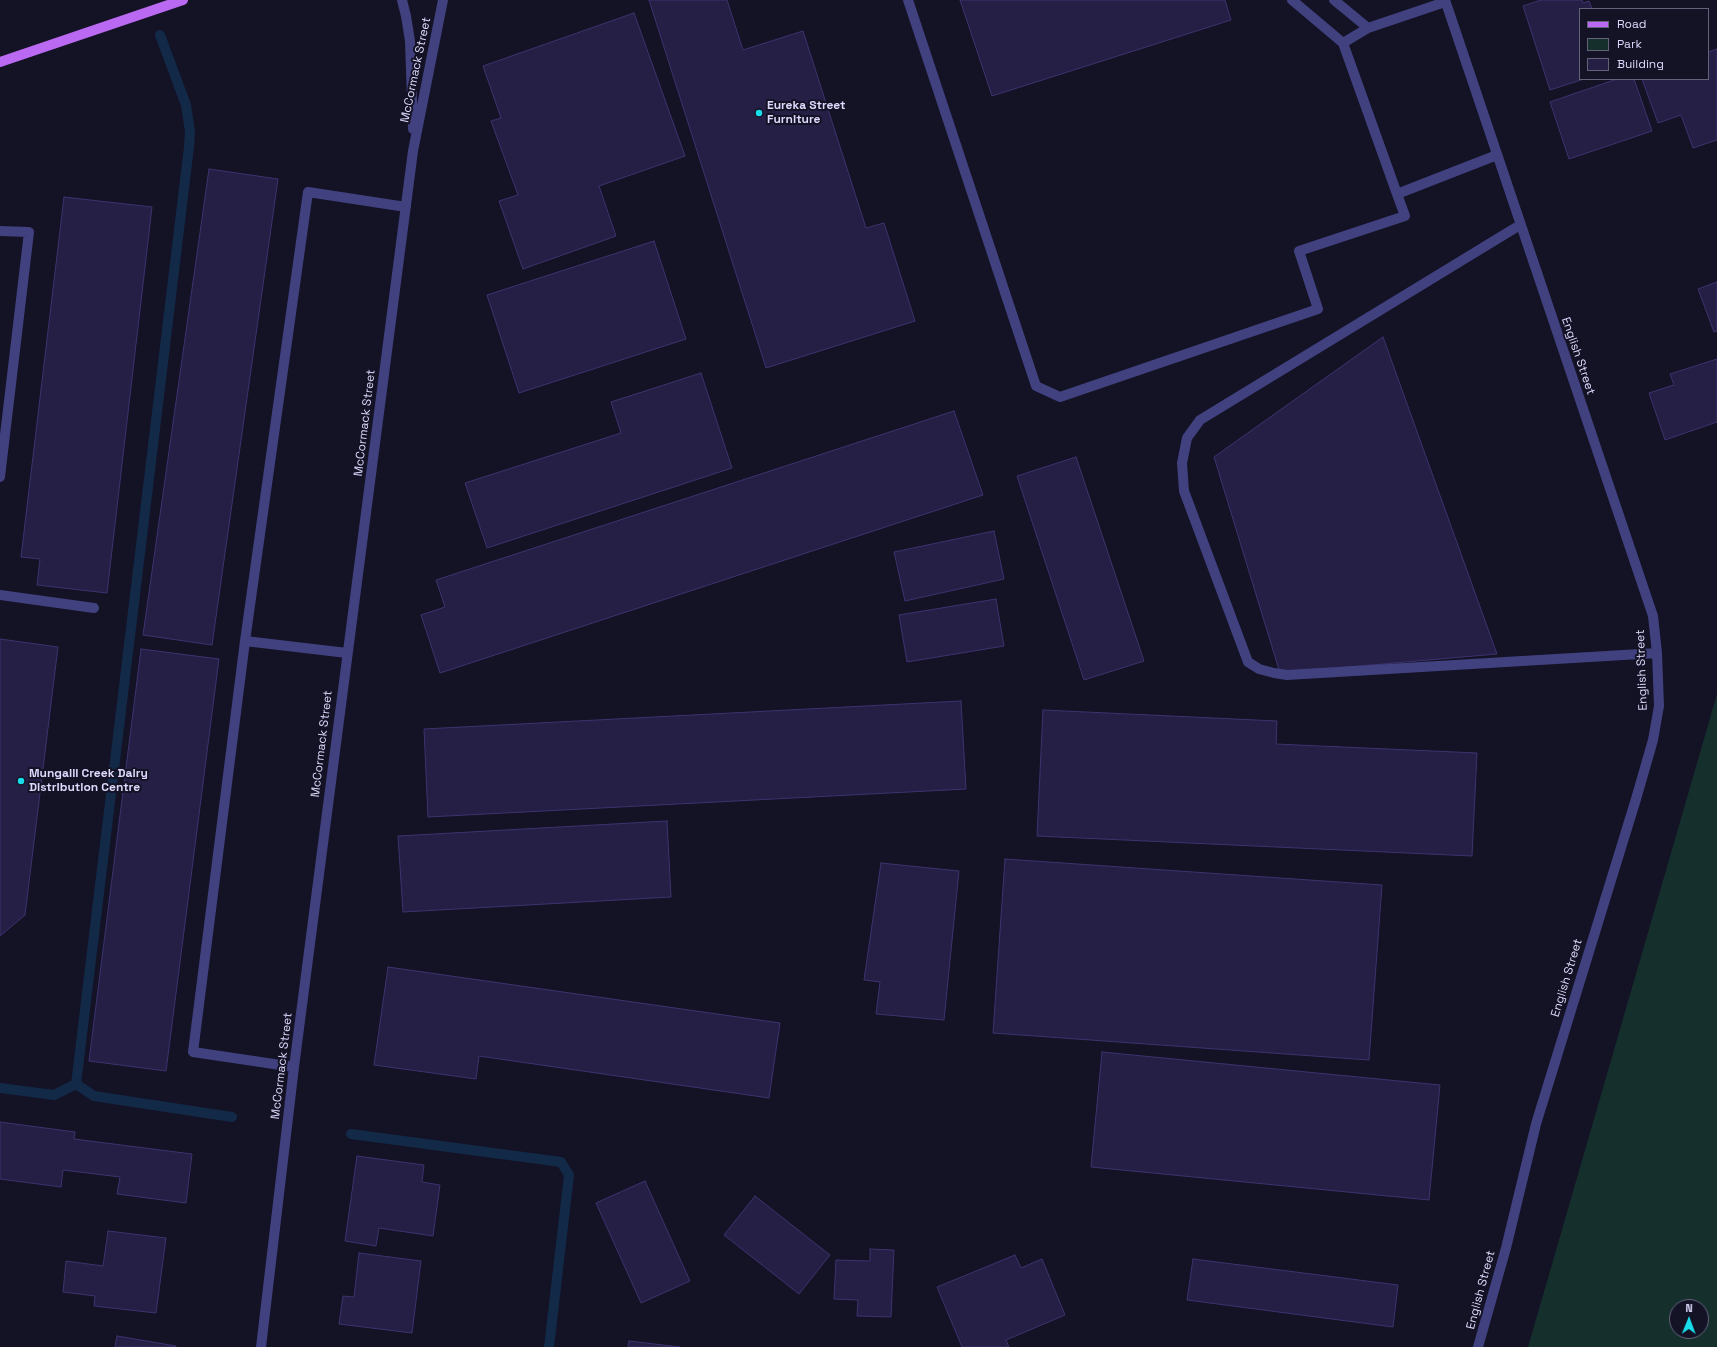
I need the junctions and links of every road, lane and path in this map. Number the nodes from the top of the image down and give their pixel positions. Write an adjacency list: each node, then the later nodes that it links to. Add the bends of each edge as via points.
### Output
1 (183, 0): 10 (main road)
2 (402, 0): 11 (street, McCormack Street, via 410,41)
3 (443, 0): 11 (street, McCormack Street)
4 (908, 0): 13 (street, via 1036,386 1060,397 1318,309 1299,251 1405,216)
5 (1292, 0): 9 (street)
6 (1334, 0): 8 (street)
7 (1445, 1): 8 (street); 12 (street, English Street)
8 (1368, 28): 9 (street)
9 (1343, 43): 13 (street)
10 (0, 62)
11 (414, 145): 14 (street, McCormack Street)
12 (1497, 155): 13 (street); 15 (street, English Street)
13 (1397, 194)
14 (406, 206): 20 (street, via 308,192); 21 (street, McCormack Street)
15 (1520, 225): 22 (street, English Street, via 1653,616); 22 (street, via 1200,420 1187,438 1182,463 1184,491 1248,662 1259,669 1287,675)
16 (0, 231): 17 (street, via 29,232)
17 (0, 477)
18 (0, 595): 19 (street)
19 (94, 608)
20 (245, 641): 21 (street); 23 (street, via 193,1052)
21 (347, 653): 23 (street, McCormack Street)
22 (1657, 653): 25 (street, English Street, via 1659,706 1653,740 1536,1124 1506,1248)
23 (294, 1067): 24 (street, McCormack Street)
24 (260, 1347)
25 (1478, 1347)

